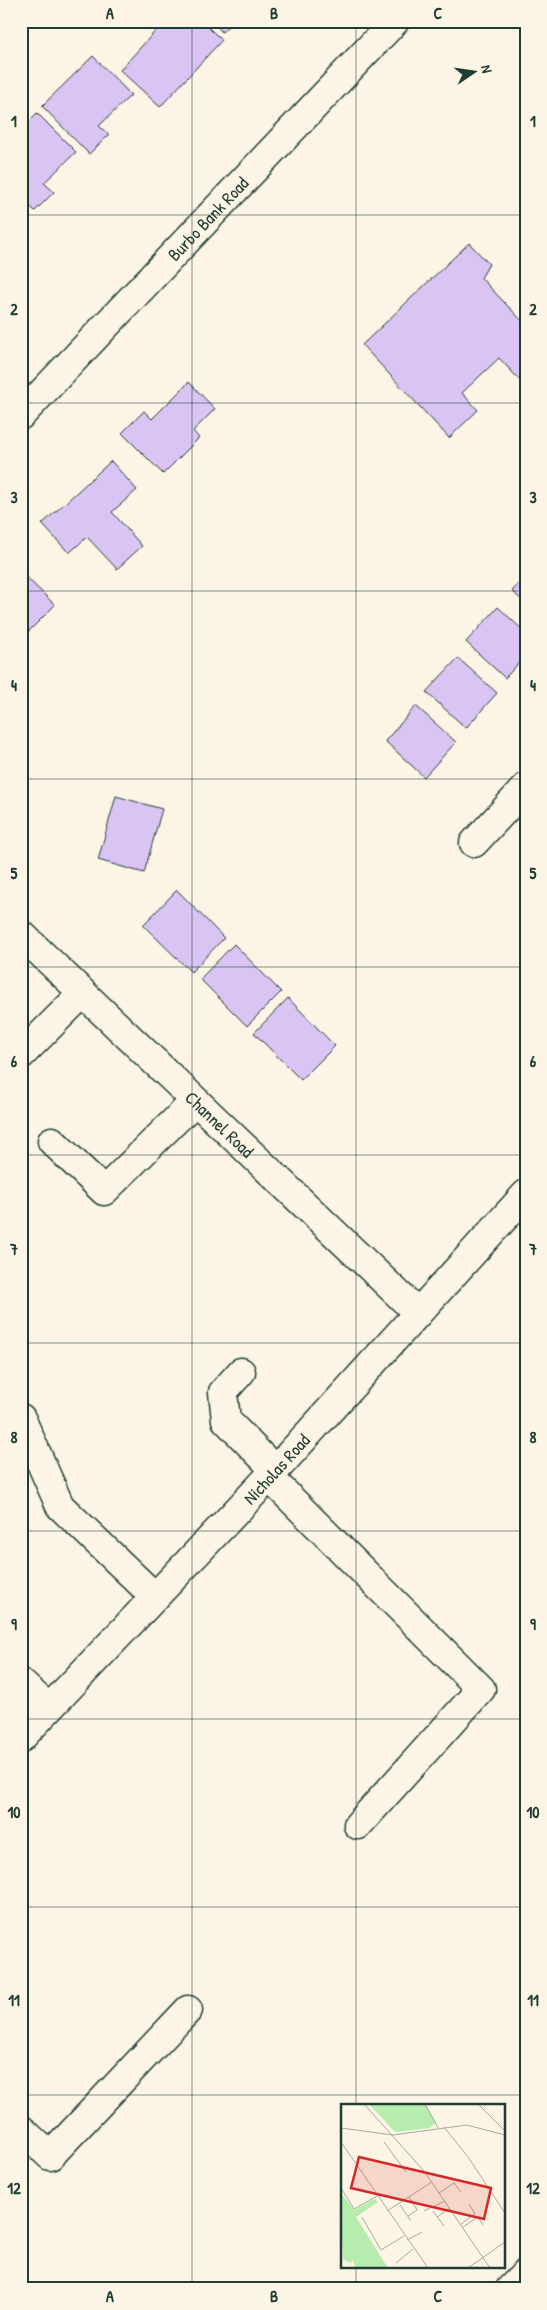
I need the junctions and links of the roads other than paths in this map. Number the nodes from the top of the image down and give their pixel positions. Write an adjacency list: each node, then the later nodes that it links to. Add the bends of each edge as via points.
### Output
1 (395, 21): 2 (street, Burbo Bank Road)
2 (21, 415)
3 (526, 787): 4 (street)
4 (474, 843)
5 (21, 934): 6 (street, Channel Road)
6 (83, 993): 7 (street); 8 (street, Channel Road)
7 (21, 1055)
8 (195, 1101): 9 (street, via 104,1191); 11 (street, Channel Road)
9 (52, 1141)
10 (526, 1194): 11 (street, Nicholas Road)
11 (418, 1313): 14 (street, Nicholas Road)
12 (242, 1372): 14 (street, via 223,1392 226,1420)
13 (21, 1418): 15 (street, via 60,1506)
14 (272, 1474): 15 (street, Nicholas Road); 19 (street, via 481,1689)
15 (155, 1597): 17 (street, Nicholas Road)
16 (21, 1683): 17 (street)
17 (49, 1708): 18 (street, Nicholas Road)
18 (21, 1738)
19 (358, 1825)
20 (188, 2010): 21 (street, via 50,2156)
21 (21, 2129)
22 (526, 2273): 23 (street)
23 (510, 2289)

